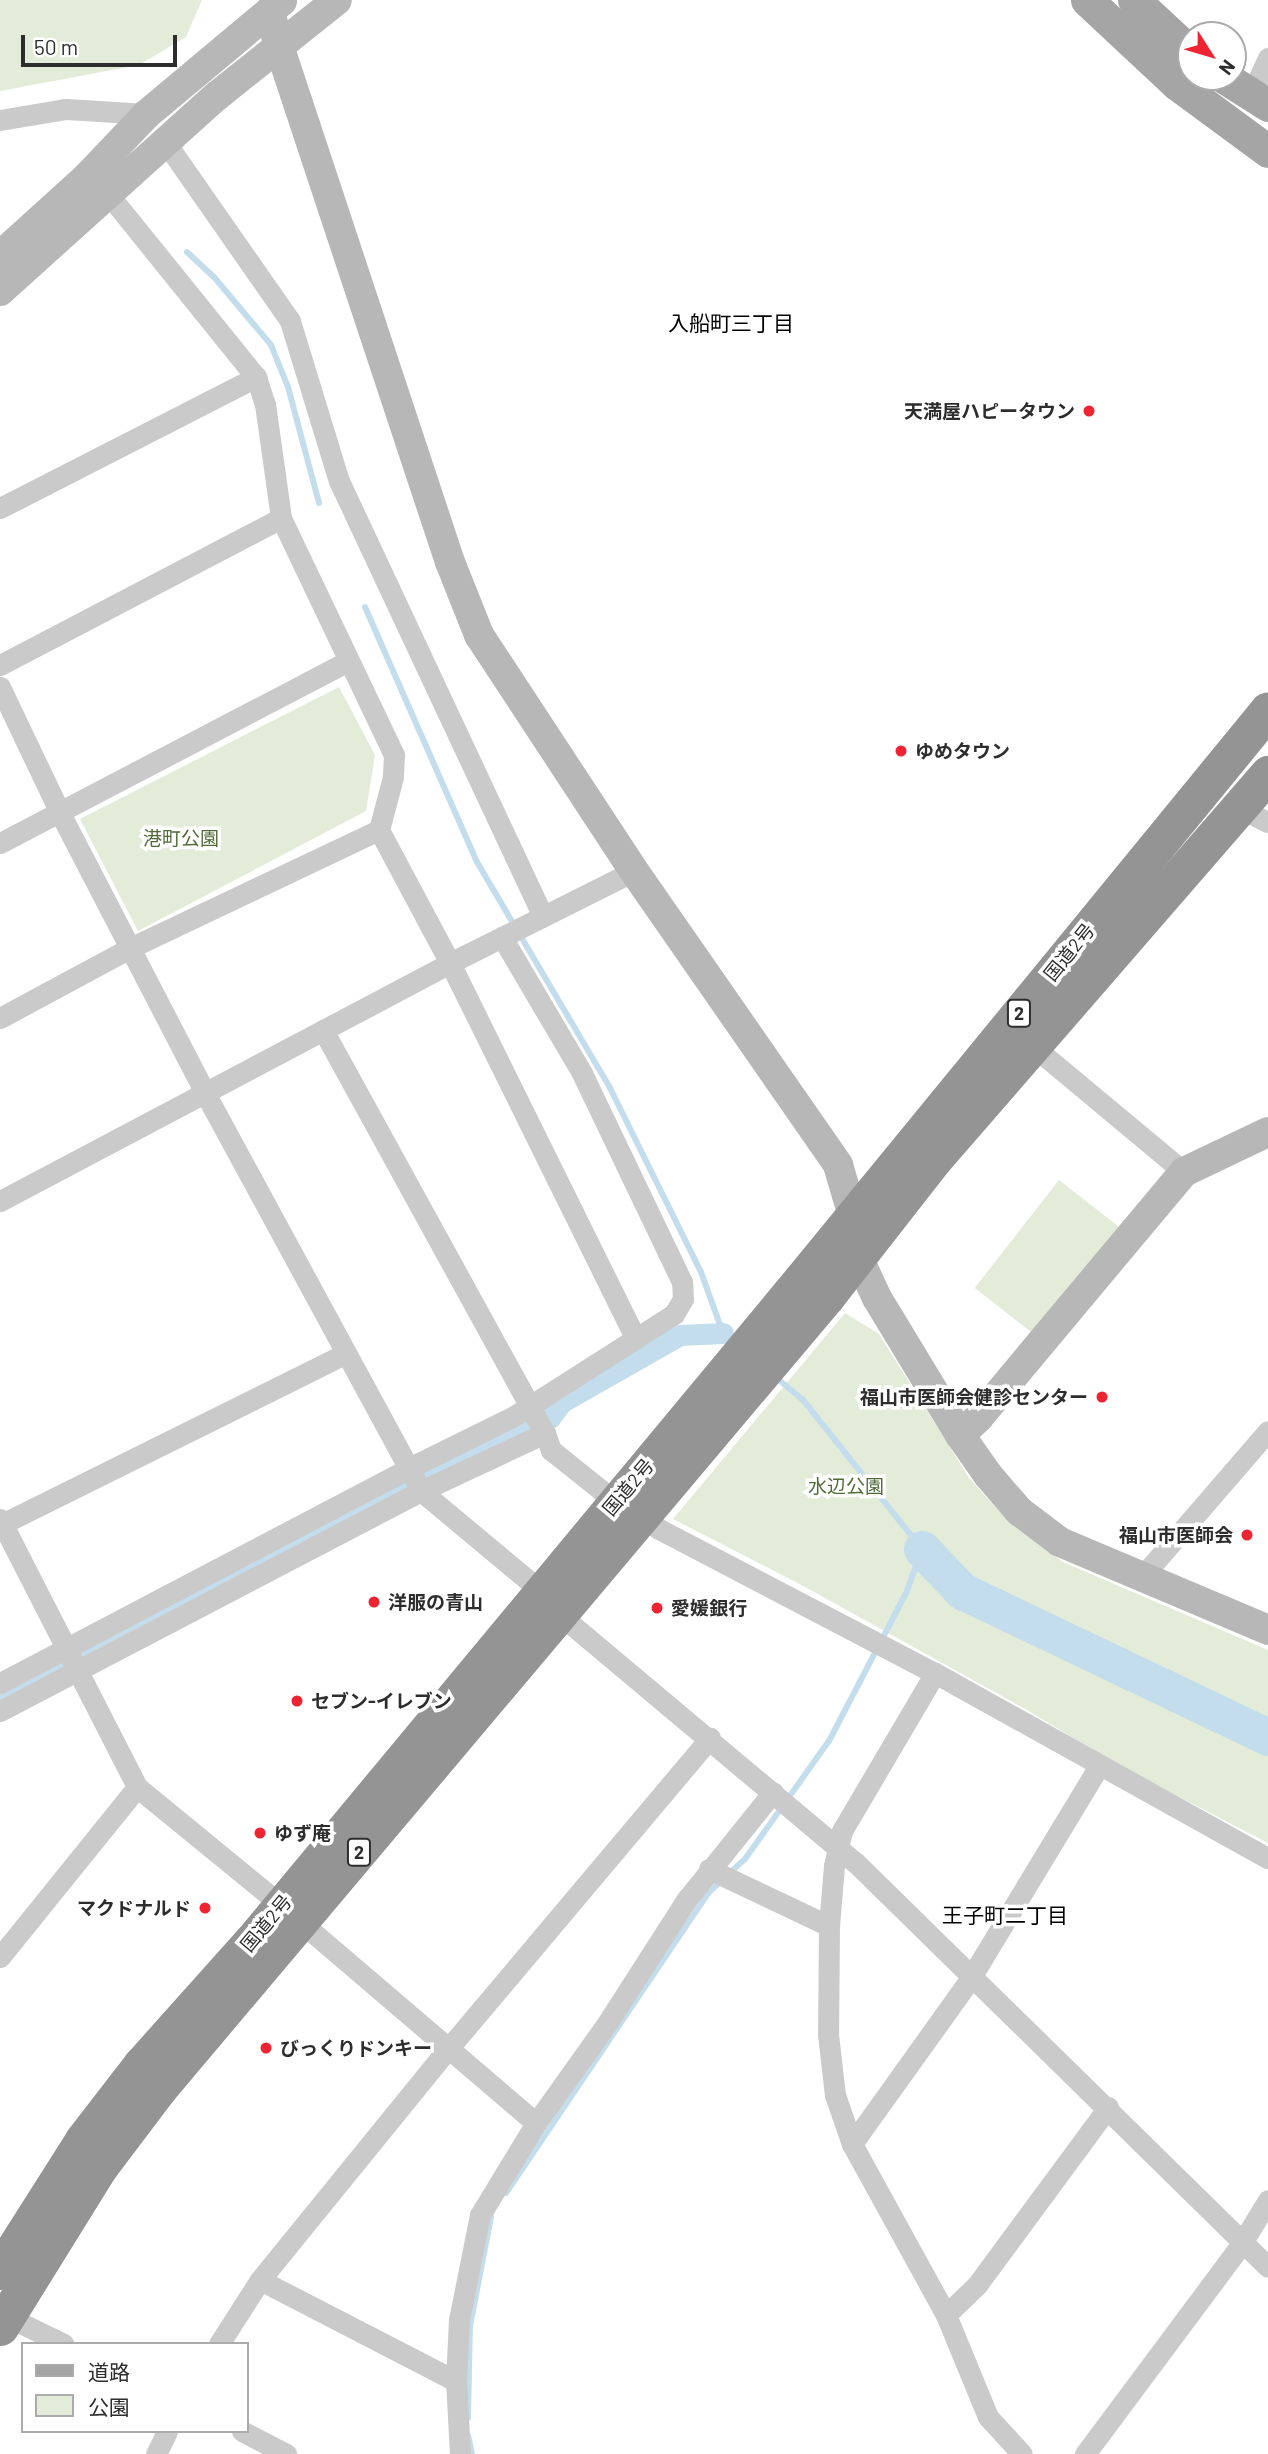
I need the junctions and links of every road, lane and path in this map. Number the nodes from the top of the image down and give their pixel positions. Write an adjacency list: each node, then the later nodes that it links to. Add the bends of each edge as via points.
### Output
1 (337, 0): 6 (street)
2 (1087, 0): 12 (main road, via 1177,84)
3 (1135, 0): 5 (main road)
4 (271, 3): 6 (street); 9 (street)
5 (1177, 39)
6 (279, 46): 11 (street); 28 (street, via 450,562 479,635)
7 (1268, 58): 8 (street)
8 (1260, 100)
9 (146, 114): 10 (street, via 66,108); 14 (street, via 86,178)
10 (0, 120)
11 (166, 143): 13 (street); 29 (street, via 290,321 339,481)
12 (1268, 151)
13 (109, 195): 15 (street); 16 (street)
14 (0, 256)
15 (0, 291)
16 (256, 377): 17 (street); 18 (street, via 265,404)
17 (0, 508)
18 (281, 518): 19 (street); 20 (street)
19 (348, 661): 24 (street); 26 (street, via 394,755)
20 (0, 665)
21 (0, 687): 24 (street)
22 (1268, 710): 40 (highway, 国道2号 / 2)
23 (1268, 774): 25 (highway, 国道2号 / 2)
24 (60, 813): 27 (street); 31 (street)
25 (1254, 815): 35 (highway, 国道2号 / 2)
26 (379, 830): 31 (street); 32 (street)
27 (0, 843)
28 (634, 871): 29 (street); 40 (street, via 838,1165)
29 (540, 918): 30 (street)
30 (505, 936): 32 (street); 43 (street, via 582,1073 682,1282 683,1299 674,1314)
31 (130, 948): 33 (street); 36 (street)
32 (450, 963): 34 (street); 43 (street)
33 (0, 1018)
34 (323, 1030): 36 (street); 45 (street)
35 (1034, 1047): 38 (street); 41 (highway, 国道2号 / 2, via 934,1159)
36 (205, 1093): 39 (street); 44 (street)
37 (1268, 1132): 38 (street)
38 (1184, 1172): 47 (street)
39 (0, 1202)
40 (853, 1216): 41 (street); 42 (highway, 国道2号 / 2)
41 (857, 1255): 42 (highway, 国道2号 / 2); 47 (street, via 877,1298)
42 (782, 1326): 49 (highway, 国道2号 / 2)
43 (635, 1338): 45 (street)
44 (346, 1353): 48 (street); 50 (street)
45 (538, 1422): 48 (street); 48 (street); 49 (street, via 551,1450)
46 (1268, 1431): 51 (street)
47 (960, 1435): 51 (street, via 1019,1511 1060,1542)
48 (415, 1479): 52 (street); 54 (street)
49 (628, 1508): 52 (highway, 国道2号 / 2); 55 (street, via 659,1529)
50 (1, 1523): 54 (street)
51 (1141, 1577): 53 (street)
52 (550, 1602): 58 (street); 65 (highway, 国道2号 / 2)
53 (1268, 1630)
54 (73, 1658): 56 (street); 57 (street); 60 (street)
55 (934, 1673): 59 (street); 62 (street, via 842,1831)
56 (0, 1683)
57 (0, 1711)
58 (710, 1738): 61 (street); 69 (street)
59 (1098, 1766): 63 (street); 68 (street)
60 (136, 1787): 65 (street); 67 (street)
61 (773, 1792): 62 (street); 64 (street)
62 (838, 1848): 66 (street); 68 (street)
63 (1268, 1858)
64 (709, 1869): 66 (street); 71 (street)
65 (290, 1915): 69 (street); 76 (highway, 国道2号 / 2, via 141,2065 83,2140); 79 (highway, 国道2号 / 2, via 108,2155)
66 (829, 1926): 72 (street, via 828,2034 835,2095)
67 (0, 1958)
68 (970, 1979): 70 (street); 72 (street)
69 (448, 2049): 71 (street); 77 (street)
70 (1108, 2107): 74 (street); 78 (street, via 977,2285)
71 (536, 2123): 82 (street, via 480,2215 459,2320)
72 (852, 2144): 78 (street)
73 (1268, 2200): 74 (street)
74 (1242, 2244): 75 (street); 89 (street)
75 (1268, 2267)
76 (0, 2271)
77 (260, 2280): 81 (street); 82 (street)
78 (946, 2315): 88 (street, via 988,2417)
79 (3, 2322): 80 (street)
80 (58, 2342)
81 (220, 2342)
82 (456, 2381): 87 (street)
83 (166, 2433): 85 (street)
84 (246, 2433): 86 (street)
85 (156, 2454)
86 (286, 2454)
87 (460, 2454)
88 (1022, 2454)
89 (1085, 2454)

